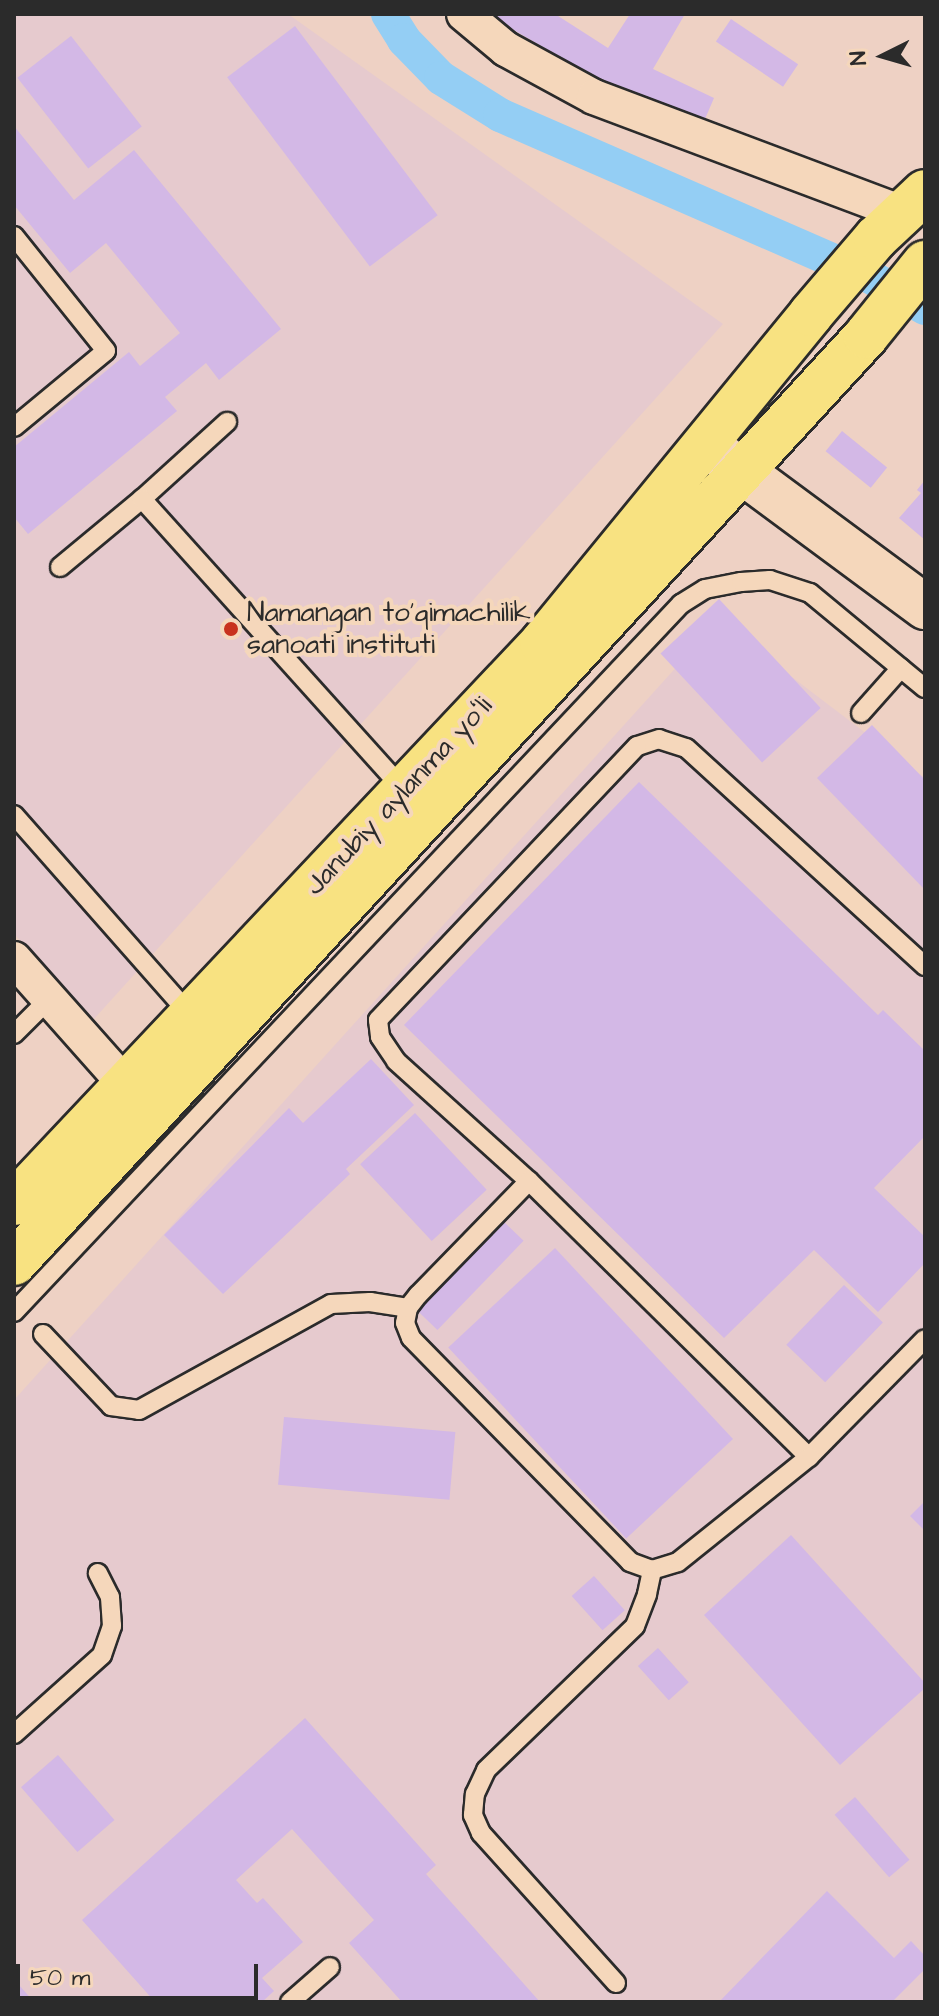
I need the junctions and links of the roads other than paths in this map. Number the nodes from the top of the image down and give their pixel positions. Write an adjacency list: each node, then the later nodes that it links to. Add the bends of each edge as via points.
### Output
1 (464, 14): 2 (street, via 506,49 594,97)
2 (901, 214): 7 (highway, Janubiy aylanma yoʻli)
3 (14, 236): 6 (lane, via 106,351)
4 (925, 263): 8 (highway, Janubiy aylanma yoʻli)
5 (227, 422): 9 (lane)
6 (14, 427)
7 (704, 444): 8 (street); 15 (highway, Janubiy aylanma yoʻli, via 542,643)
8 (742, 472): 11 (street); 25 (highway, Janubiy aylanma yoʻli)
9 (142, 499): 10 (lane); 15 (lane)
10 (60, 567)
11 (925, 607)
12 (901, 668): 13 (lane); 14 (lane); 27 (lane, via 810,593 770,580 705,589 681,604)
13 (925, 688)
14 (861, 713)
15 (404, 790): 20 (highway, Janubiy aylanma yoʻli)
16 (14, 815): 20 (lane)
17 (14, 959): 19 (street)
18 (925, 966): 23 (lane, via 686,748 659,739 637,746 378,1020 380,1037 396,1061)
19 (49, 999): 21 (lane); 22 (street)
20 (191, 1016): 22 (highway, Janubiy aylanma yoʻli)
21 (14, 1034)
22 (126, 1085): 24 (highway, Janubiy aylanma yoʻli)
23 (529, 1181): 26 (lane); 30 (lane)
24 (14, 1203)
25 (14, 1263)
26 (408, 1308): 28 (lane, via 370,1302 331,1304 139,1410 111,1406); 31 (lane, via 405,1323 411,1338 630,1562)
27 (14, 1312)
28 (43, 1334)
29 (925, 1339): 30 (lane)
30 (809, 1457): 31 (lane, via 678,1562)
31 (652, 1570): 35 (lane, via 635,1626 486,1770 473,1815 481,1833)
32 (98, 1573): 33 (lane, via 110,1597 112,1626 102,1655)
33 (14, 1734)
34 (330, 1967): 36 (lane)
35 (616, 1983)
36 (290, 2002)

